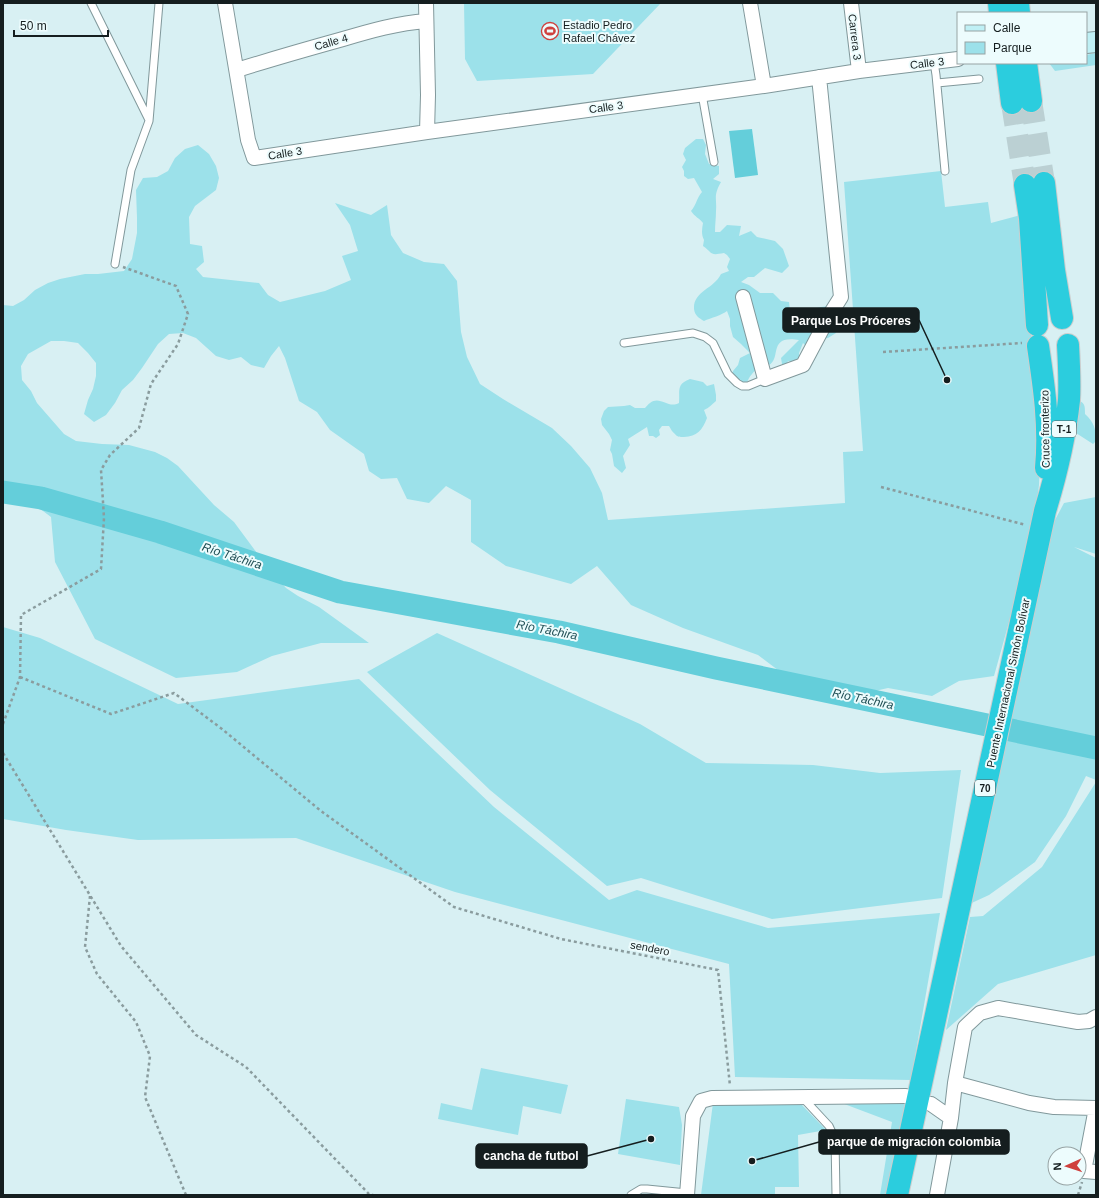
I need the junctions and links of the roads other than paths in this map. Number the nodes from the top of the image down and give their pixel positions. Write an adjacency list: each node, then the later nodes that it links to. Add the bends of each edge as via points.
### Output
1 (91, 3): 19 (lane)
2 (159, 3): 19 (lane)
3 (225, 3): 12 (street)
4 (426, 3): 7 (street)
5 (750, 3): 17 (street)
6 (851, 3): 13 (street, Carrera 3)
7 (426, 21): 12 (street, Calle 4, via 408,22 364,33); 20 (street)
8 (957, 59): 9 (street, Calle 3)
9 (934, 62): 13 (street, Calle 3); 16 (lane)
10 (1007, 64): 11 (highway, via 1022,102)
11 (1026, 64)
12 (237, 70): 20 (street, Calle 3, via 248,140 254,158)
13 (859, 71): 14 (street, Calle 3)
14 (819, 77): 17 (street, Calle 3); 29 (street, via 841,297 803,365)
15 (979, 79): 16 (lane)
16 (937, 83): 22 (lane)
17 (764, 86): 18 (street, Calle 3)
18 (702, 94): 20 (street, Calle 3); 21 (lane)
19 (149, 121): 23 (lane, via 131,170)
20 (427, 132)
21 (714, 162)
22 (945, 171)
23 (116, 264)
24 (743, 297): 29 (street)
25 (1062, 318): 26 (highway, via 1052,316 1043,319); 26 (highway, Cruce fronterizo / T-1, via 1034,184 1030,218); 28 (highway, Cruce fronterizo / T-1, via 1071,333)
26 (1035, 338): 28 (highway, via 1043,350 1054,353); 30 (highway, Cruce fronterizo / T-1, via 1045,392 1047,433 1045,483)
27 (624, 343): 29 (lane, via 693,333 713,343 728,374 737,383 748,386)
28 (1068, 345): 30 (highway, Cruce fronterizo / T-1, via 1069,401 1060,456)
29 (765, 379)
30 (1038, 519): 41 (highway, Puente Internacional Simón Bolívar / 70)
31 (1096, 1016): 32 (street, via 1089,1021 1078,1022 998,1008 980,1012 965,1027)
32 (955, 1082): 36 (street); 37 (street, via 1054,1107 1096,1108 1084,1171)
33 (906, 1096): 34 (street)
34 (802, 1097): 38 (street, via 712,1098 701,1101 693,1116); 40 (lane, via 829,1126 835,1139)
35 (931, 1104): 36 (street)
36 (951, 1118): 42 (street)
37 (1096, 1172)
38 (687, 1194): 39 (lane, via 641,1189)
39 (631, 1195)
40 (836, 1195)
41 (897, 1195)
42 (937, 1195)

